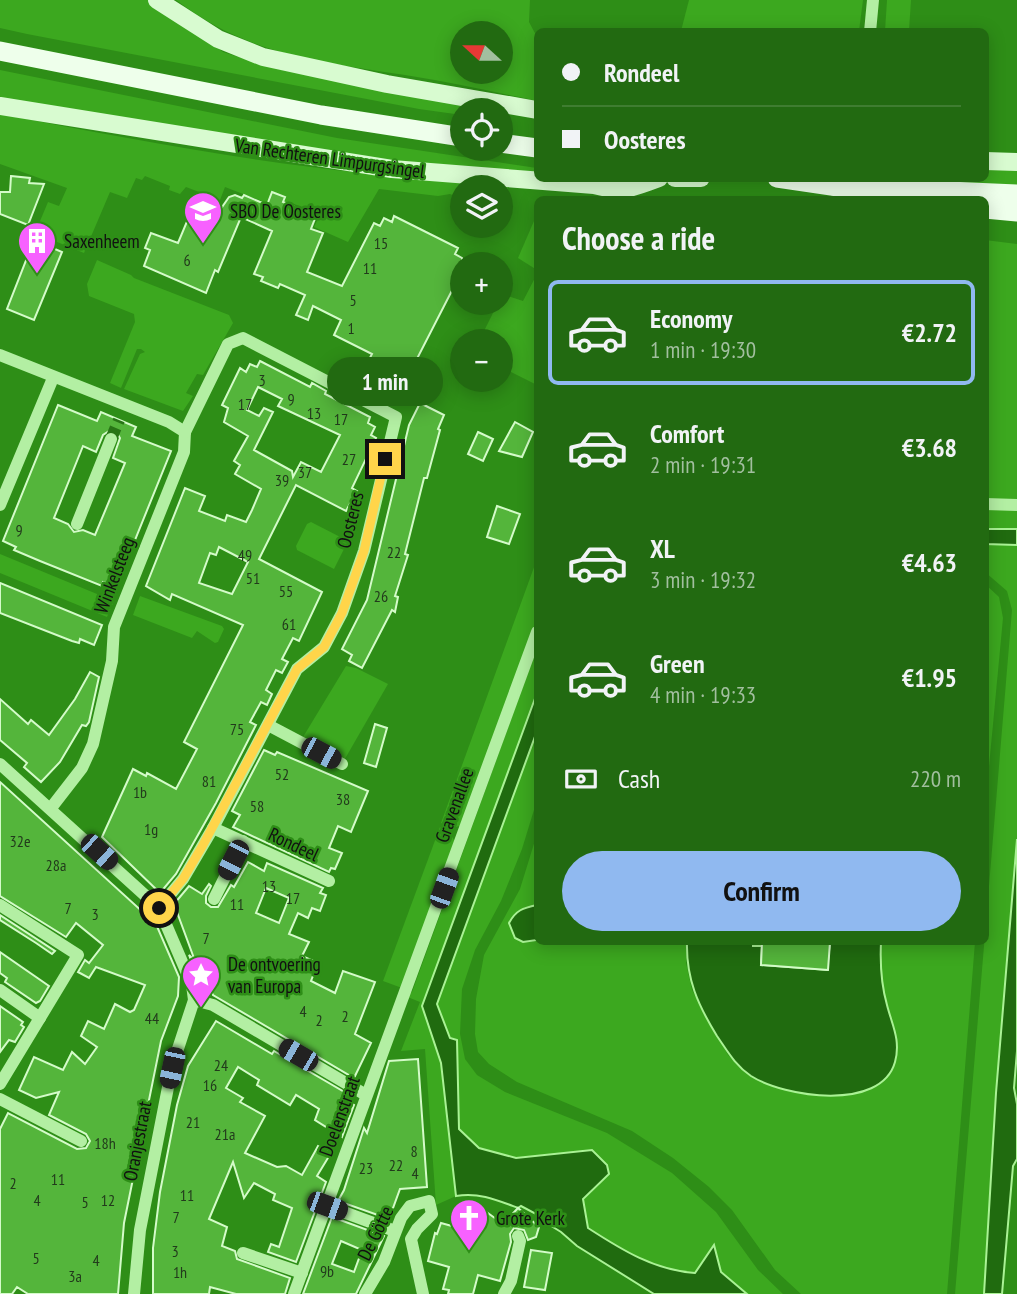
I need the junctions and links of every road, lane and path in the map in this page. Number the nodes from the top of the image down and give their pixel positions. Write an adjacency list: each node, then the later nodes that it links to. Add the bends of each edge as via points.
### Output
1 (157, 0): 6 (main road, via 218,40 263,57)
2 (873, 0): 3 (street)
3 (870, 28)
4 (0, 51): 7 (main road, Van Rechteren Limpurgsingel, via 308,113)
5 (0, 106): 12 (main road, Van Rechteren Limpurgsingel, via 392,169)
6 (534, 109)
7 (450, 135)
8 (513, 145): 9 (main road)
9 (534, 148)
10 (989, 161): 11 (main road)
11 (1017, 162)
12 (534, 181)
13 (546, 182): 14 (main road, Van Rechteren Limpurgsingel, via 616,191)
14 (649, 182)
15 (806, 182): 16 (main road)
16 (834, 186): 17 (main road); 18 (main road)
17 (1017, 194)
18 (890, 196)
19 (989, 209): 20 (main road)
20 (1017, 212)
21 (0, 355): 23 (street)
22 (292, 363): 24 (street, Winkelsteeg, via 243,338 228,344); 32 (street, Oosteres, via 396,416 364,551 342,613 324,647 297,669)
23 (53, 378): 24 (street); 26 (street)
24 (185, 432): 35 (street, Winkelsteeg, via 184,452 114,628 112,661 93,744 82,768)
25 (111, 439): 30 (street)
26 (5, 479): 28 (street)
27 (989, 504): 29 (street)
28 (0, 505)
29 (1017, 505)
30 (77, 524)
31 (534, 640): 43 (street, Gravenallee)
32 (268, 725): 34 (street); 36 (street, Oosteres)
33 (0, 764): 35 (street)
34 (342, 764)
35 (51, 808): 41 (street)
36 (213, 828): 37 (street, Rondeel); 41 (street, via 183,879)
37 (243, 841): 38 (street, Rondeel); 39 (street, Rondeel)
38 (329, 881)
39 (214, 899)
40 (0, 905): 45 (street, via 78,955)
41 (159, 908): 44 (street, via 188,972)
42 (0, 990): 45 (street)
43 (405, 990): 47 (street, Doelenstraat)
44 (194, 1000): 47 (street, via 213,1005); 55 (street, Oranjestraat, via 172,1068 157,1140 139,1230)
45 (40, 1018): 46 (street)
46 (0, 1084)
47 (366, 1095): 50 (street, Doelenstraat)
48 (0, 1099): 49 (street)
49 (81, 1141)
50 (327, 1206): 51 (street); 54 (street, Doelenstraat)
51 (395, 1231): 57 (street, De Götte); 58 (street, De Götte, via 410,1206 429,1201 432,1214 411,1239)
52 (519, 1236): 59 (street)
53 (243, 1253): 54 (street)
54 (302, 1273): 56 (street, Doelenstraat)
55 (134, 1294)
56 (294, 1294)
57 (365, 1294)
58 (423, 1294)
59 (504, 1294)

